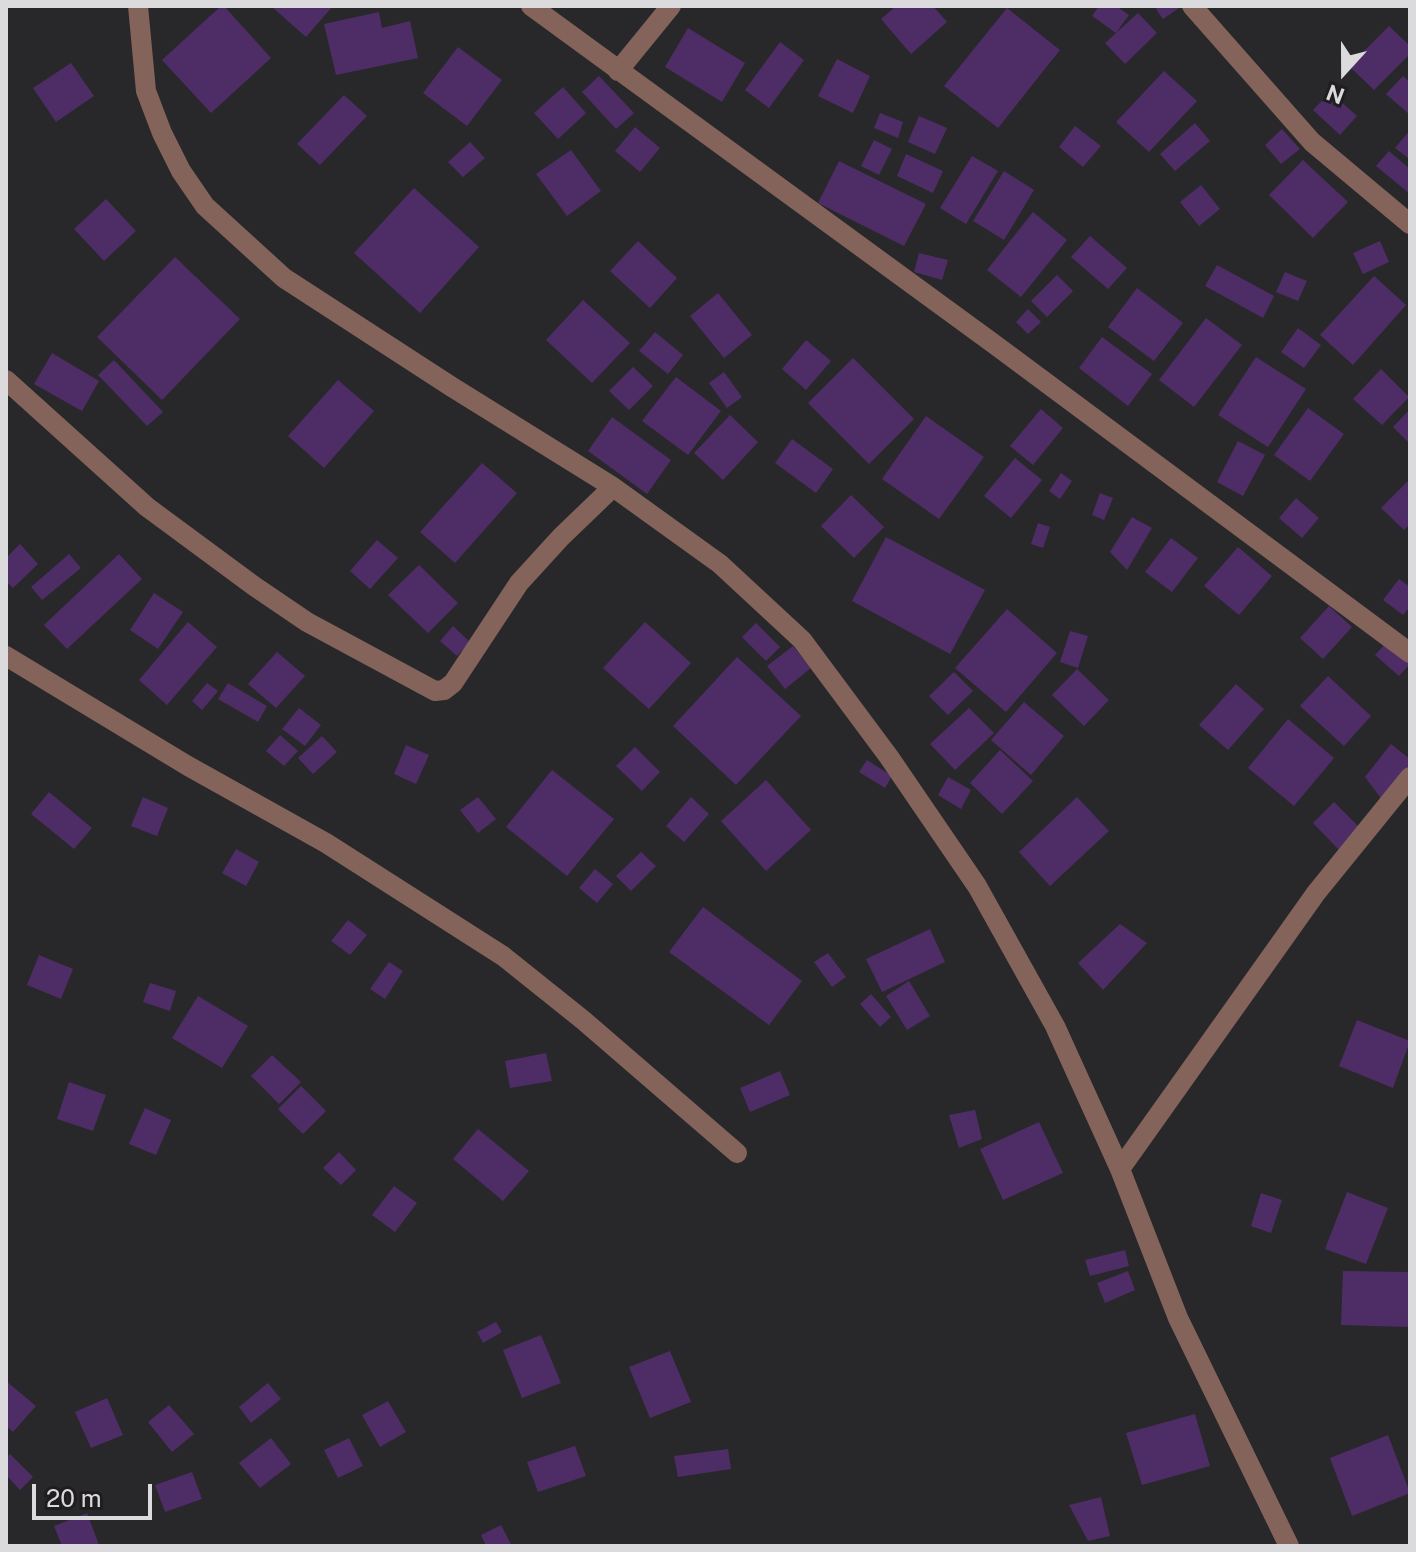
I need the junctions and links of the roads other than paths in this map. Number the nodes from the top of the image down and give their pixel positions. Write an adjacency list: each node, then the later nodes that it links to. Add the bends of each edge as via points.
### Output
1 (138, 6): 8 (street, via 146,91 175,159 205,206 284,278)
2 (531, 6): 5 (street)
3 (671, 6): 5 (street)
4 (1192, 6): 6 (street, via 1312,142)
5 (618, 71): 9 (street)
6 (1410, 224)
7 (6, 380): 8 (street, via 147,507 254,586 307,622 435,691 453,683 519,583)
8 (613, 487): 13 (street, via 720,564 802,640 881,745 977,886 1055,1026)
9 (1410, 653)
10 (6, 656): 12 (street, via 326,843 503,956)
11 (1410, 777): 13 (street, via 1316,893)
12 (737, 1153)
13 (1120, 1169): 14 (street, via 1178,1318)
14 (1289, 1546)

